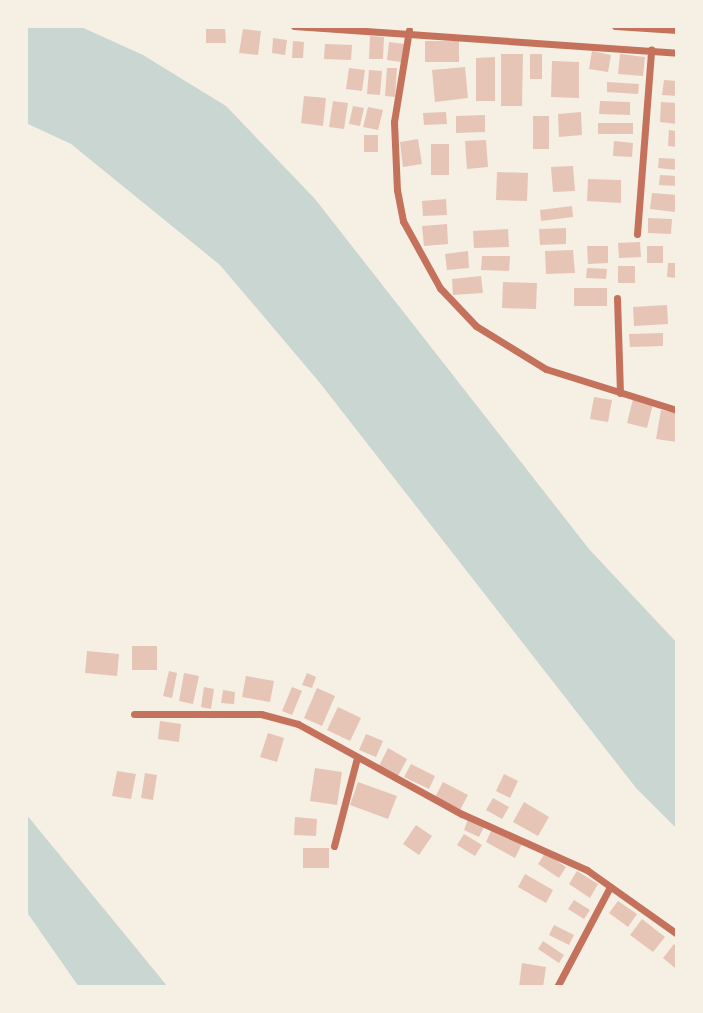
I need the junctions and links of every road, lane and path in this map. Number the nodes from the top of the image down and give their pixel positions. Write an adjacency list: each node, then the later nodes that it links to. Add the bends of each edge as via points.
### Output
1 (293, 26): 4 (street)
2 (615, 26): 3 (street)
3 (660, 27): 5 (street)
4 (409, 30): 6 (street); 10 (street, via 394,122 399,200 418,255 467,316 511,350 546,369)
5 (677, 30)
6 (651, 50): 7 (street); 8 (street)
7 (677, 53)
8 (637, 234)
9 (617, 298): 10 (street)
10 (620, 393): 11 (street)
11 (677, 410)
12 (134, 714): 13 (street, via 278,717)
13 (357, 758): 14 (street); 15 (street, via 462,814 555,853)
14 (334, 846)
15 (610, 887): 16 (street); 17 (street)
16 (677, 934)
17 (557, 987)

